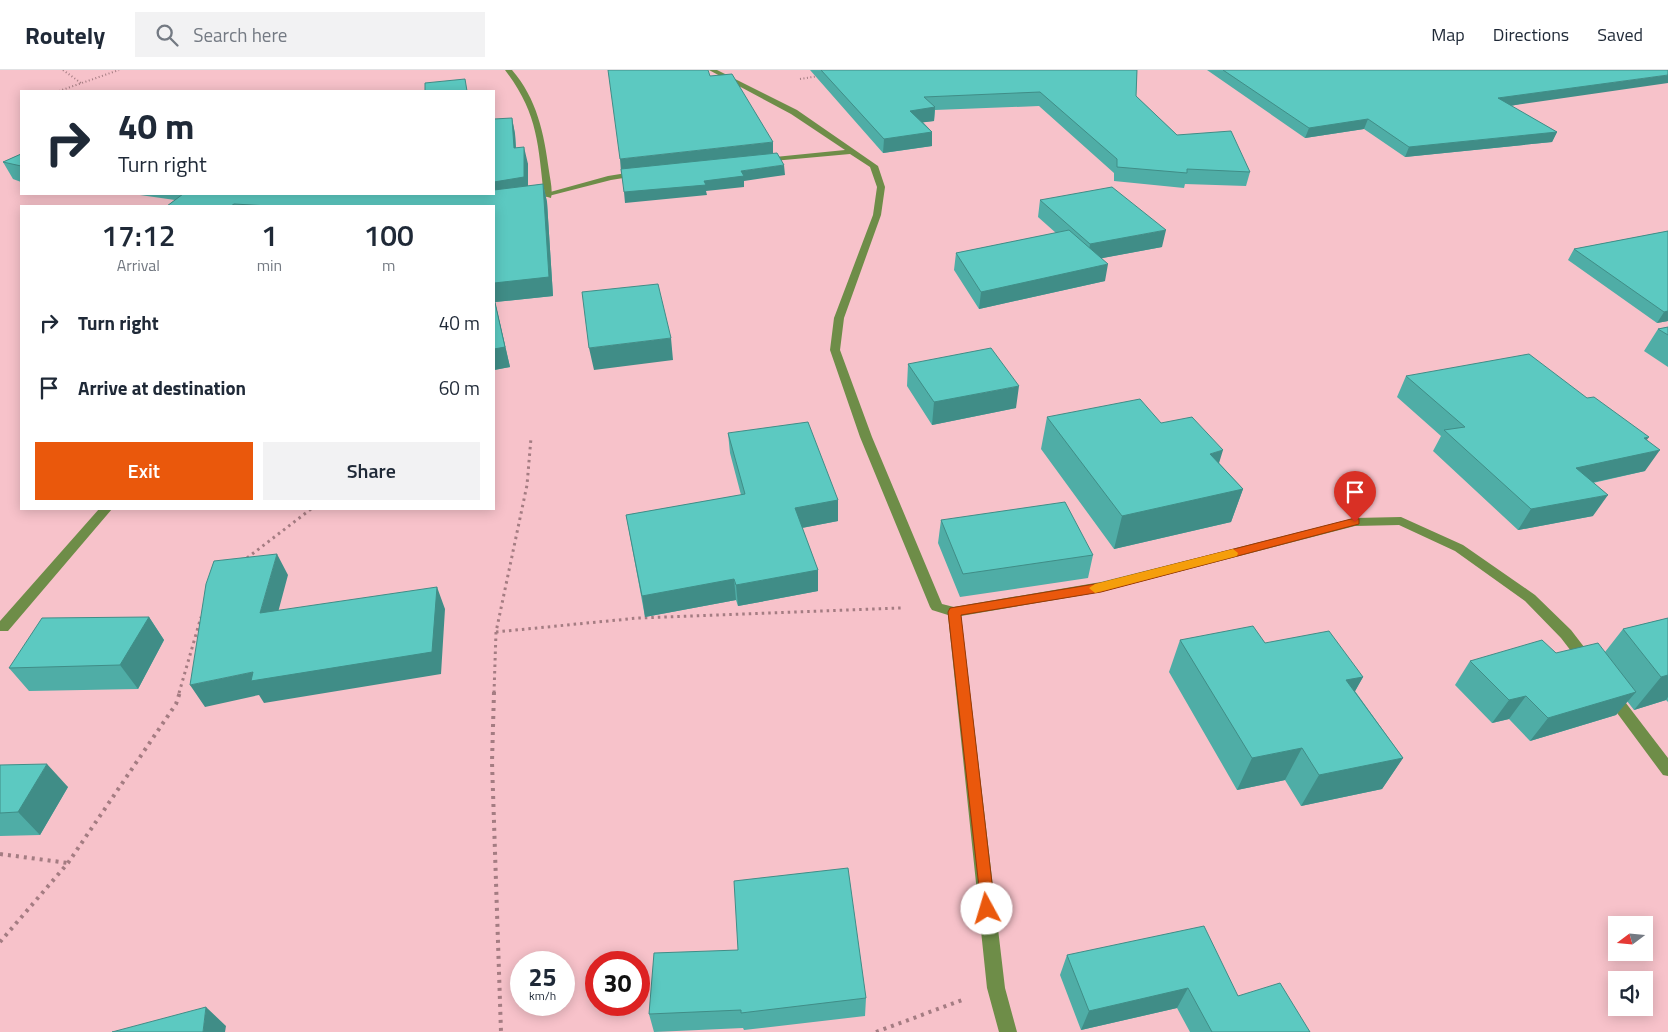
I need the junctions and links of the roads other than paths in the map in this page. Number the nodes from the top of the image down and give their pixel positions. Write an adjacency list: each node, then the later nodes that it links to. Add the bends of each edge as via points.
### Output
1 (508, 70): 6 (street, via 524,90 539,124)
2 (712, 70): 3 (street, via 794,112)
3 (852, 151): 4 (street); 9 (street, via 874,166 881,187 877,215 839,318 835,350 866,437 937,607)
4 (756, 161)
5 (650, 172): 6 (street, via 602,180)
6 (548, 196): 7 (street)
7 (520, 200)
8 (105, 510): 10 (street)
9 (954, 612): 11 (street, via 1101,587 1355,522 1401,522 1458,548 1530,598 1566,634); 14 (street, via 996,988)
10 (3, 628)
11 (1593, 669)
12 (1604, 685): 13 (street)
13 (1668, 770)
14 (1008, 1032)

